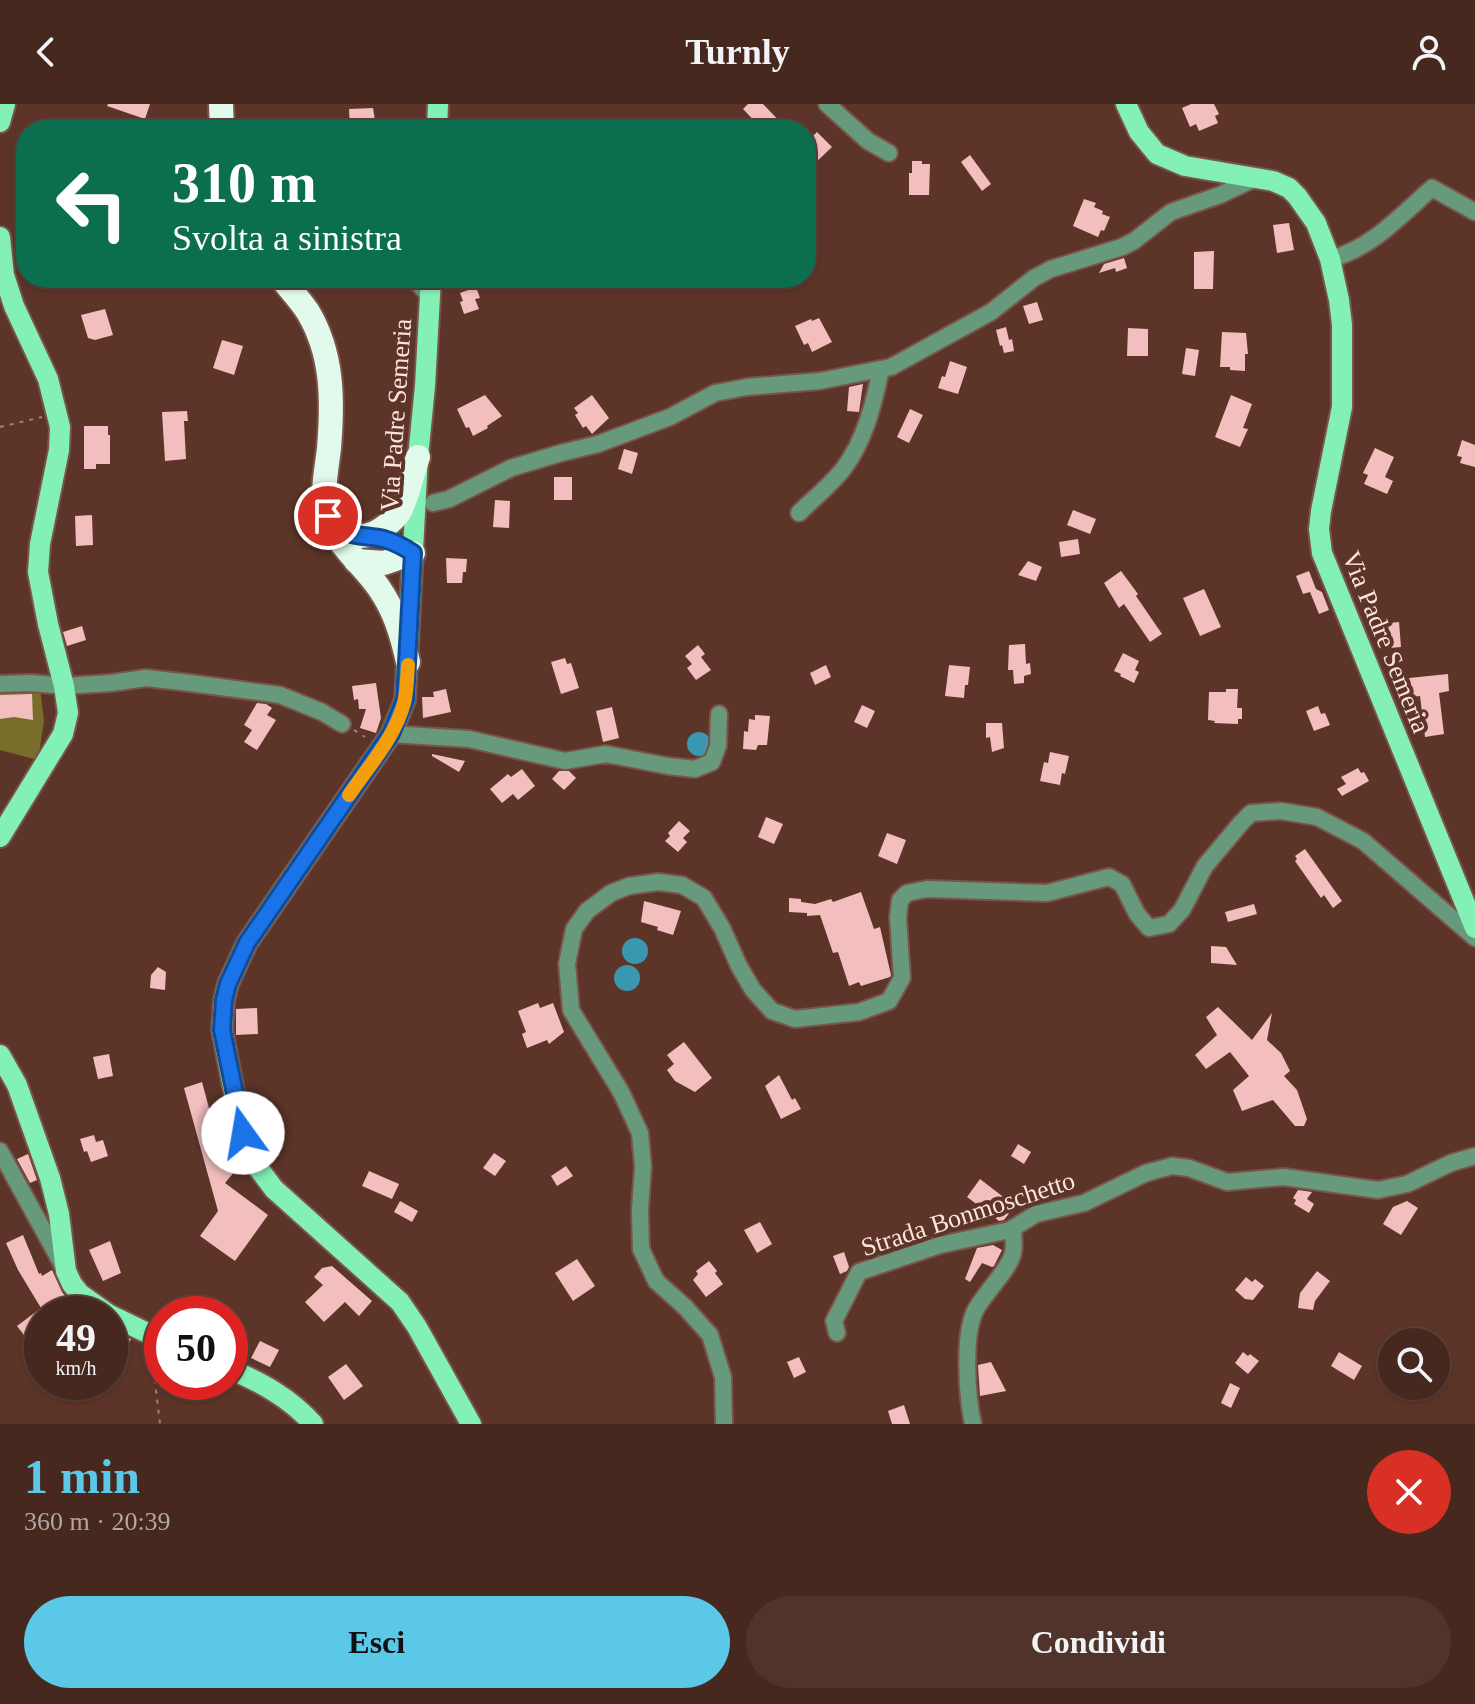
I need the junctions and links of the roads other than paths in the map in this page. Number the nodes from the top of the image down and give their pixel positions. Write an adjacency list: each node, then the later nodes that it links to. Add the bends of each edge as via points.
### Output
1 (5, 104): 4 (main road)
2 (827, 104): 5 (street)
3 (1126, 104): 6 (main road, Via Padre Semeria, via 1157,154 1185,166)
4 (0, 122)
5 (889, 153)
6 (1256, 178): 9 (main road, Via Padre Semeria, via 1289,188 1297,196 1316,223); 12 (street, via 1171,212 1122,247 1051,269 991,312)
7 (1475, 212): 9 (street, via 1432,188 1370,241)
8 (0, 237): 22 (main road, via 4,275 48,379 60,427 38,572)
9 (1330, 259): 27 (main road, Via Padre Semeria, via 1342,325 1342,407 1321,511 1322,553)
10 (289, 288): 16 (highway, via 307,310 328,365 332,411 325,507)
11 (430, 288): 13 (main road, Via Padre Semeria)
12 (881, 369): 14 (street, via 715,393 670,417 511,468); 15 (street, via 858,448)
13 (418, 457): 17 (highway, via 400,511); 18 (main road, Via Padre Semeria)
14 (433, 503)
15 (799, 513)
16 (331, 522): 17 (highway, via 349,535); 19 (highway)
17 (369, 535): 18 (highway)
18 (413, 553): 19 (highway, via 384,563); 20 (main road, Via Padre Semeria)
19 (356, 561): 20 (highway, via 393,612)
20 (408, 662): 25 (main road, Via Padre Semeria, via 405,700)
21 (0, 684): 22 (street)
22 (64, 686): 24 (street, via 146,678 268,693); 26 (main road, via 68,713 63,734)
23 (719, 714): 25 (street, via 712,762 695,769 606,754 565,761 469,739)
24 (342, 724)
25 (386, 741): 38 (main road, Via Padre Semeria, via 247,943 228,984 222,1030 243,1133 255,1165 274,1189 400,1302)
26 (0, 837)
27 (1475, 928)
28 (1475, 938): 39 (street, via 1363,841 1317,817 1281,811 1251,813 1241,823 1205,866 1169,924 1149,928 1122,884 1109,877 1047,893 907,893 900,900 898,917 902,978 889,1001 859,1012 795,1019 772,1011 753,990 704,898 682,885 658,882 611,893 574,929 567,964 571,1010 640,1133 641,1249 656,1281 710,1335 723,1377)
29 (0, 1055): 33 (main road, via 17,1085 50,1178)
30 (0, 1151): 33 (street)
31 (1475, 1156): 32 (street, Strada Bonmoschetto, via 1378,1190 1284,1177 1227,1182 1172,1166 1084,1203 1036,1214)
32 (1013, 1228): 35 (street, Strada Bonmoschetto, via 859,1272 834,1321); 40 (street, via 1013,1255 971,1321 967,1369)
33 (66, 1271): 34 (main road)
34 (83, 1296)
35 (837, 1333)
36 (248, 1377): 37 (main road, via 290,1401)
37 (313, 1424)
38 (471, 1424)
39 (724, 1424)
40 (973, 1424)

